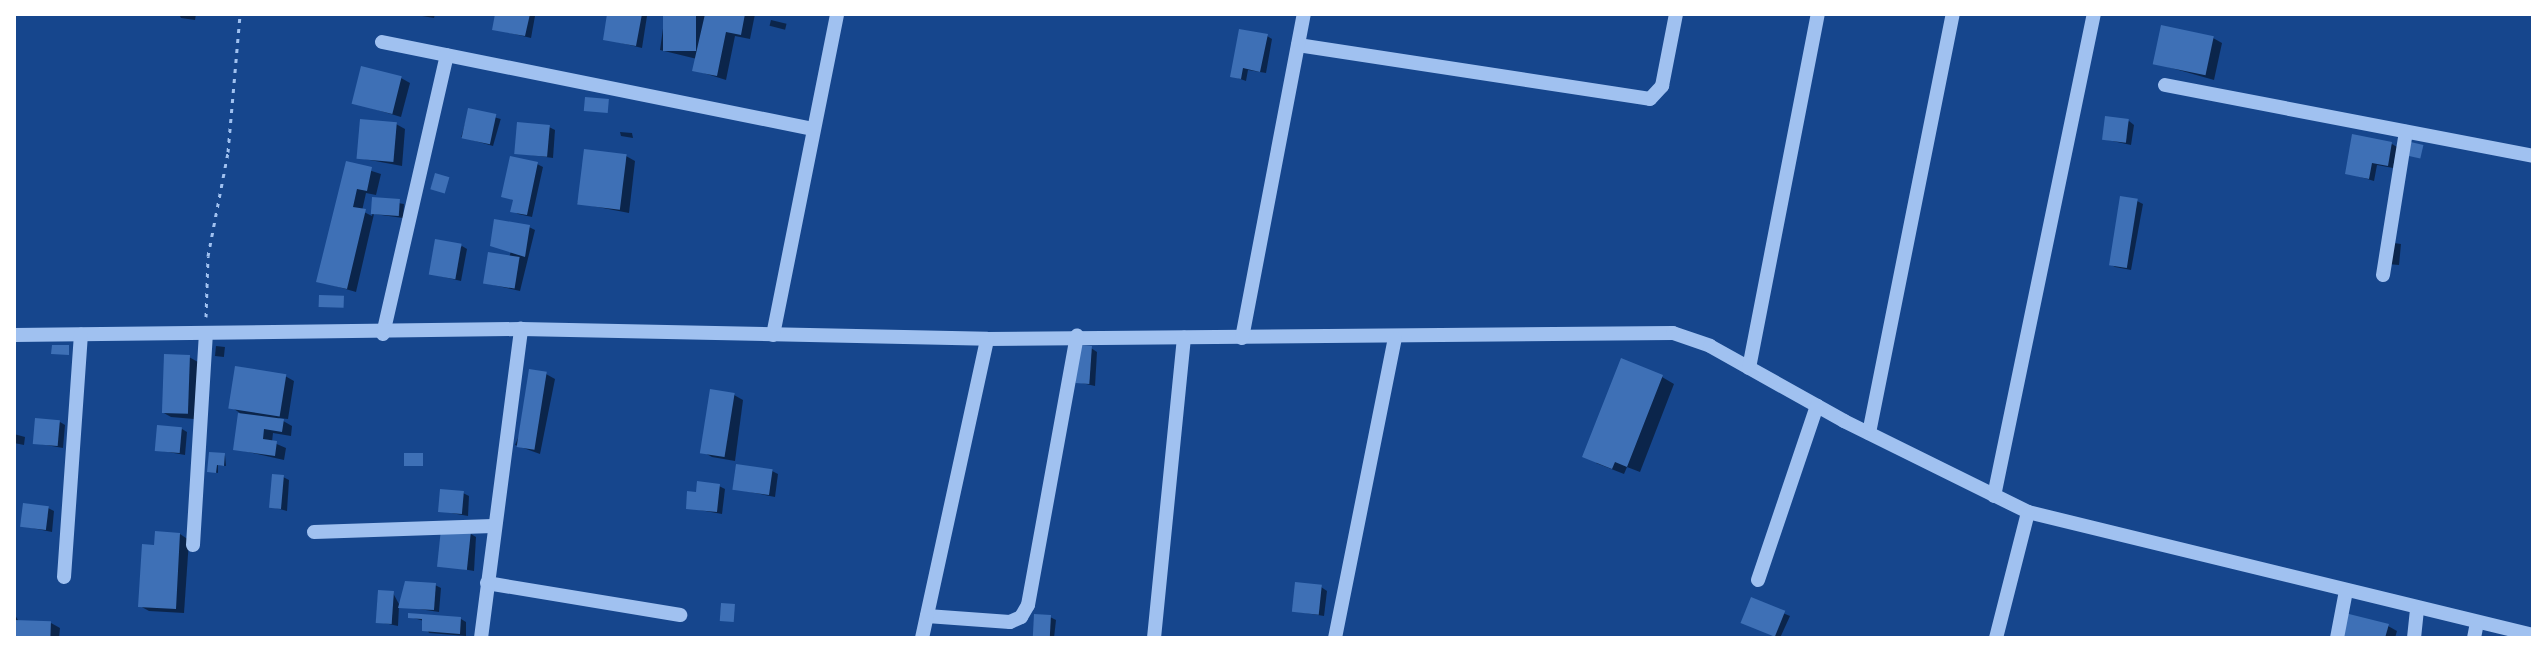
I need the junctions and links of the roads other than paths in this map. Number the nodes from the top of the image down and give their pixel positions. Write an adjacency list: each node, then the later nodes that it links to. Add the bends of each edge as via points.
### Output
1 (837, 14): 11 (street)
2 (1304, 14): 8 (street)
3 (1676, 14): 8 (street, via 1662,86 1650,99)
4 (1818, 14): 26 (street)
5 (1953, 14): 28 (street)
6 (2094, 14): 29 (street)
7 (382, 42): 9 (street)
8 (1298, 45): 23 (street)
9 (447, 55): 11 (street); 17 (street)
10 (2165, 85): 12 (street)
11 (812, 129): 20 (street)
12 (2406, 132): 13 (street); 14 (street)
13 (2533, 156)
14 (2383, 275)
15 (521, 329): 17 (street); 20 (street); 31 (street)
16 (206, 333): 17 (street); 19 (street); 33 (street)
17 (383, 334)
18 (14, 335): 19 (street)
19 (81, 335): 34 (street)
20 (773, 335): 24 (street)
21 (1077, 335): 22 (street); 24 (street); 40 (street, via 1028,605 1010,622)
22 (1184, 337): 23 (street); 45 (street)
23 (1242, 338): 25 (street)
24 (987, 339): 40 (street)
25 (1395, 339): 26 (street, via 1673,333); 46 (street)
26 (1749, 368): 27 (street)
27 (1817, 406): 28 (street); 35 (street)
28 (1869, 433): 29 (street)
29 (1994, 496): 30 (street)
30 (2028, 512): 37 (street); 47 (street)
31 (493, 526): 32 (street); 36 (street)
32 (314, 532)
33 (193, 545)
34 (64, 577)
35 (1758, 580)
36 (487, 583): 39 (street); 43 (street)
37 (2346, 591): 38 (street); 48 (street)
38 (2417, 609): 41 (street); 49 (street)
39 (680, 615)
40 (927, 616): 44 (street)
41 (2477, 622): 42 (street); 50 (street)
42 (2533, 635)
43 (481, 638)
44 (922, 638)
45 (1154, 638)
46 (1335, 638)
47 (1996, 638)
48 (2337, 638)
49 (2414, 638)
50 (2474, 638)

